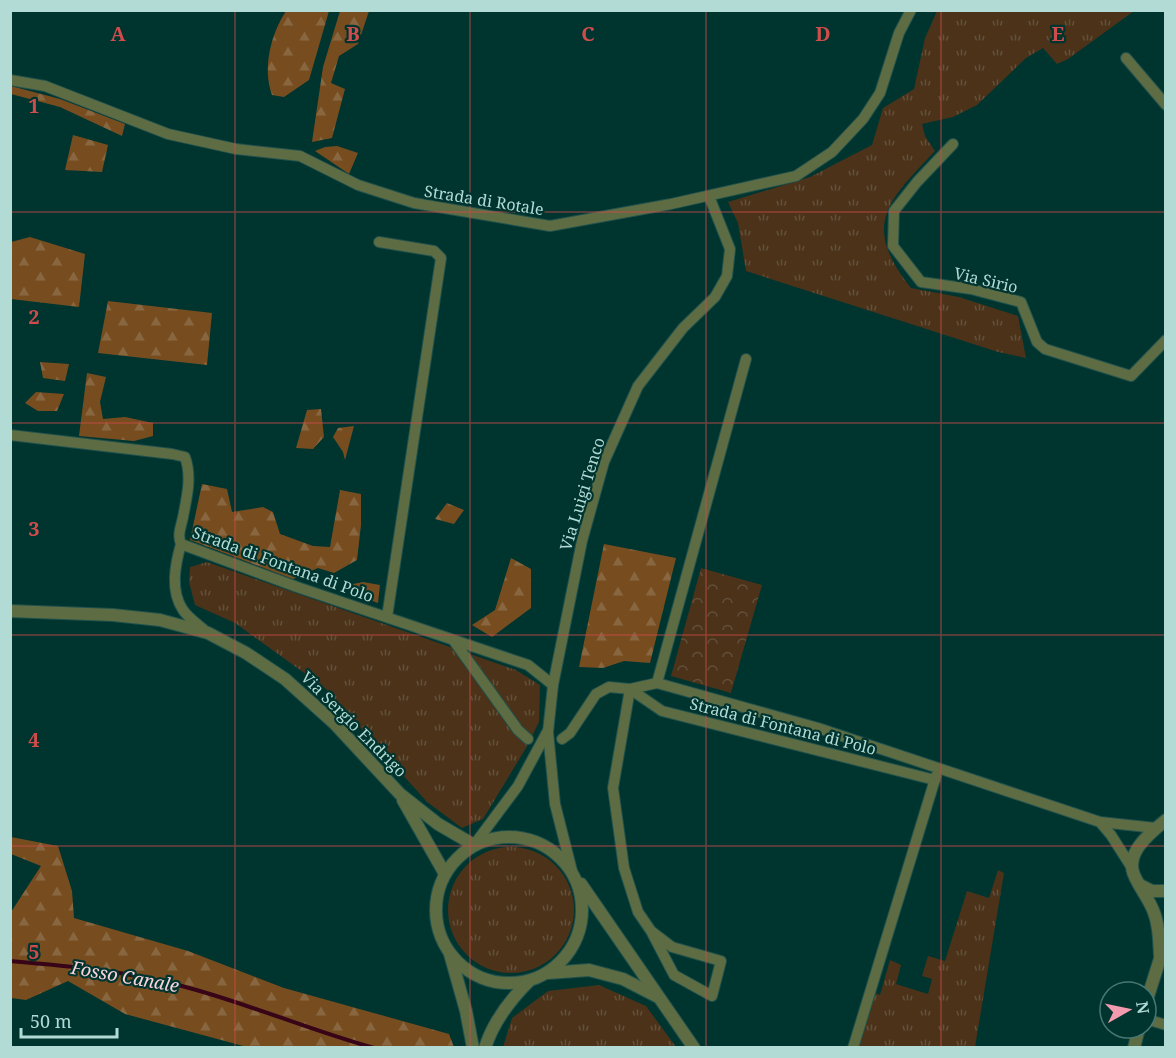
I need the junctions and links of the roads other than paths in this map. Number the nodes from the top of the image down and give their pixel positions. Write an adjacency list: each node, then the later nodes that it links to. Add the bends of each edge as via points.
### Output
1 (910, 10): 6 (street, Strada di Rotale, via 880,93 863,119 832,152 796,176)
2 (1126, 58): 4 (street)
3 (10, 80): 6 (street, Strada di Rotale, via 45,86 168,134 300,156 358,185 414,203 550,226)
4 (1166, 105)
5 (953, 144): 8 (street, Via Sirio, via 894,211 893,246 921,282 1021,302 1038,342 1045,349 1131,376)
6 (709, 196): 17 (street, Via Luigi Tenco, via 730,249 727,276 714,297 683,328 638,386 627,408 604,462 582,541)
7 (379, 242): 13 (street, Strada di Fontana di Polo, via 434,250 441,258)
8 (1166, 340)
9 (746, 359): 16 (street)
10 (10, 435): 11 (street, Strada di Fontana di Polo, via 185,457 190,469)
11 (180, 544): 13 (street, Strada di Fontana di Polo); 14 (street, via 174,570 177,594 183,610)
12 (10, 611): 14 (street, Via Sergio Endrigo, via 160,620)
13 (387, 617): 15 (street, Strada di Fontana di Polo)
14 (208, 633): 24 (street, Via Sergio Endrigo, via 285,680 334,723)
15 (454, 640): 17 (street, Strada di Fontana di Polo, via 528,665); 20 (street)
16 (657, 683): 18 (street, Strada di Fontana di Polo); 22 (street, Strada di Fontana di Polo)
17 (552, 685): 19 (street, Via Luigi Tenco)
18 (630, 688): 21 (street, Strada di Fontana di Polo, via 609,687 596,694); 23 (street, Strada di Fontana di Polo, via 662,711); 33 (street, via 613,788 624,868 638,912)
19 (548, 732): 27 (street, Via Luigi Tenco, via 518,786); 29 (street, Via Luigi Tenco, via 555,804)
20 (528, 739)
21 (562, 739)
22 (939, 767): 23 (street); 25 (street, Strada di Fontana di Polo)
23 (935, 780): 44 (street)
24 (400, 794): 27 (street, Via Sergio Endrigo, via 438,824); 30 (street, Via Sergio Endrigo)
25 (1100, 822): 26 (street, Strada di Fontana di Polo); 28 (street)
26 (1161, 824): 28 (street, via 1138,847)
27 (474, 845): 29 (street, via 495,837 517,836 539,842 558,854); 30 (street, via 457,857)
28 (1132, 868): 31 (street)
29 (572, 871): 37 (street, via 581,892 583,916 578,938 565,958); 40 (street)
30 (445, 874): 35 (street, via 437,893 436,914)
31 (1140, 885): 32 (street, via 1152,891); 36 (street, via 1158,928)
32 (1166, 891)
33 (651, 931): 33 (street, via 672,947 721,961 712,996 674,975)
34 (1166, 942): 36 (street)
35 (449, 953): 39 (street, via 465,969 485,980 507,984); 41 (street)
36 (1160, 956): 38 (street)
37 (548, 973): 39 (street); 40 (street, via 589,970 623,979)
38 (1153, 980)
39 (529, 981): 42 (street, via 489,1032)
40 (659, 997): 43 (street)
41 (473, 1047)
42 (485, 1047)
43 (694, 1047)
44 (853, 1047)

